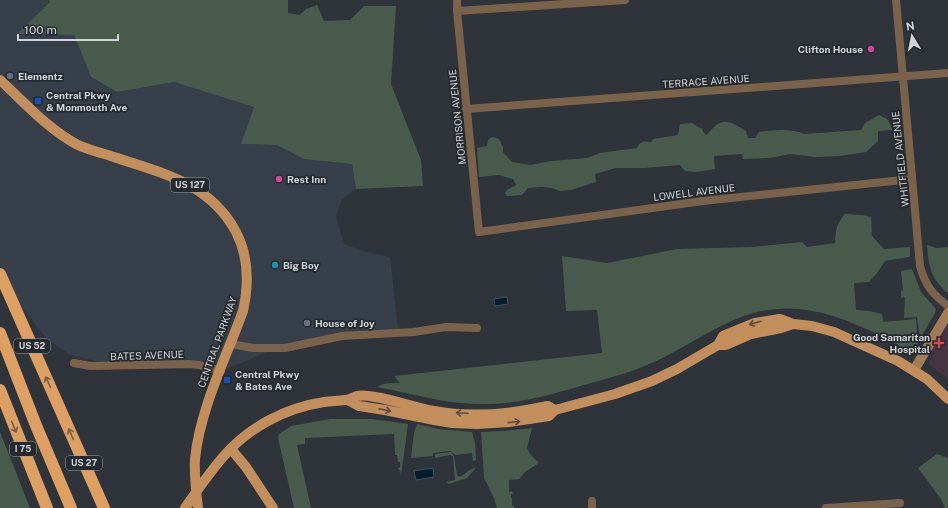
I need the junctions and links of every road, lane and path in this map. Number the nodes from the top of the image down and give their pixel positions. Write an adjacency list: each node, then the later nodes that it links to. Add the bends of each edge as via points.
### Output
1 (458, 0): 4 (street, MORRISON AVENUE)
2 (625, 0): 4 (street)
3 (896, 0): 6 (street, WHITFIELD AVENUE)
4 (457, 11): 8 (street, MORRISON AVENUE)
5 (948, 73): 6 (street, TERRACE AVENUE)
6 (902, 76): 8 (street, TERRACE AVENUE); 9 (street, WHITFIELD AVENUE)
7 (0, 80): 16 (main road, CENTRAL PARKWAY / US 127, via 64,136 89,149 186,183 206,195 225,215 241,243 248,272 245,304)
8 (466, 109): 10 (street, MORRISON AVENUE)
9 (912, 179): 10 (street, LOWELL AVENUE, via 692,202); 12 (street, WHITFIELD AVENUE, via 922,274 933,293)
10 (479, 232)
11 (0, 274): 22 (highway, US 52, one-way to 11)
12 (948, 306)
13 (948, 313): 18 (street)
14 (477, 328): 16 (street, via 446,327 414,332 342,336 285,348 253,348)
15 (0, 333): 27 (highway, I 75)
16 (231, 344): 19 (main road, CENTRAL PARKWAY / US 127)
17 (74, 364): 19 (street, BATES AVENUE, via 189,364)
18 (914, 370): 21 (main road); 23 (main road, via 839,333 780,319 755,323 723,336 718,345 652,381 555,410 548,406 514,412 476,414 433,410 375,397 358,396 348,400 311,404 282,414 247,434)
19 (221, 371): 30 (main road, CENTRAL PARKWAY / US 127, via 203,417 197,441 194,479)
20 (0, 390): 26 (highway, I 75, one-way to 26)
21 (948, 399)
22 (64, 418): 28 (highway, US 27, one-way to 22)
23 (231, 449): 29 (main road); 31 (main road)
24 (900, 503): 25 (street)
25 (860, 507): 32 (street)
26 (47, 508)
27 (71, 508)
28 (104, 508)
29 (185, 508)
30 (198, 508)
31 (273, 508)
32 (826, 508)

